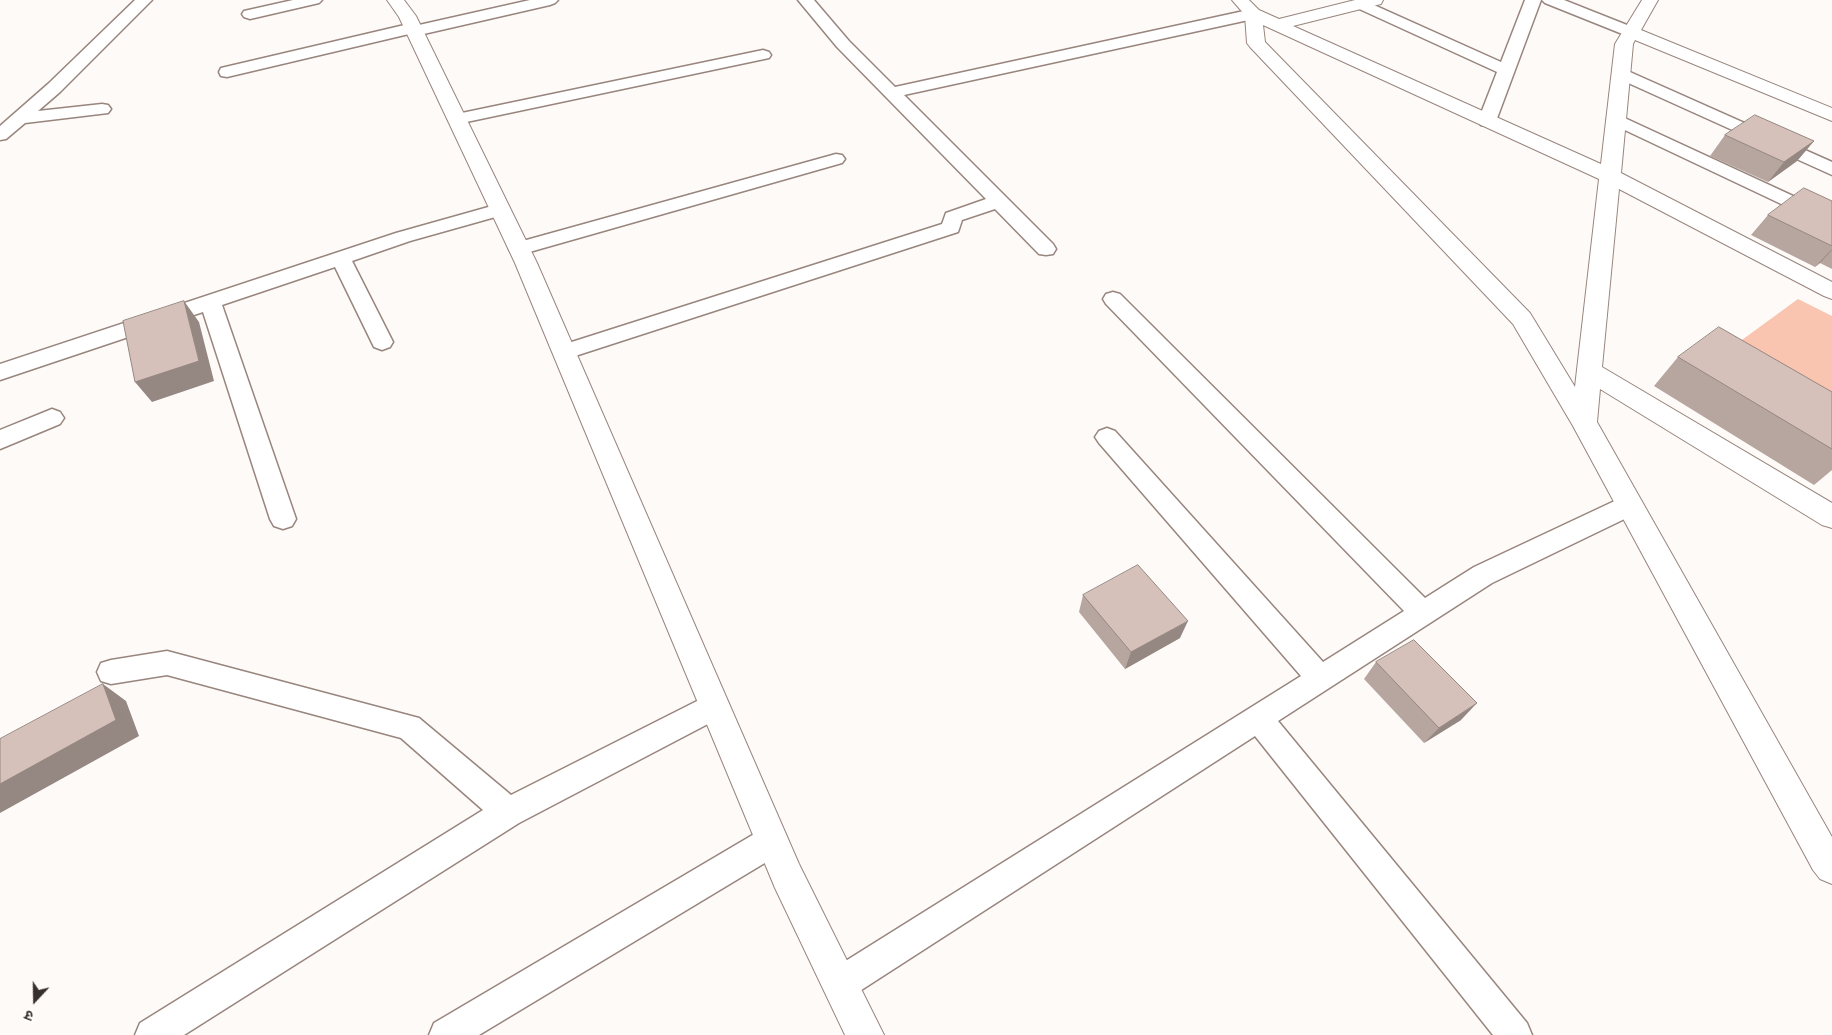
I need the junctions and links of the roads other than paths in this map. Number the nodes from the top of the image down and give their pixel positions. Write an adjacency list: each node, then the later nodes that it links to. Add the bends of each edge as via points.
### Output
1 (144, 0): 22 (lane)
2 (314, 0): 11 (lane)
3 (395, 0): 13 (street)
4 (550, 0): 13 (lane)
5 (806, 0): 19 (lane)
6 (1533, 0): 16 (lane)
7 (1550, 0): 14 (lane)
8 (1650, 0): 14 (street)
9 (1368, 2): 12 (street); 16 (lane)
10 (1246, 7): 12 (street); 19 (lane); 44 (street, via 1256,43 1522,319)
11 (250, 14)
12 (1276, 25): 25 (street)
13 (414, 29): 17 (lane); 23 (street)
14 (1631, 32): 18 (street, via 1624,44); 21 (street)
15 (763, 55): 23 (lane)
16 (1506, 70): 25 (lane)
17 (227, 72)
18 (1621, 74): 24 (street); 28 (lane)
19 (891, 93): 30 (lane)
20 (102, 109): 22 (lane)
21 (1832, 115)
22 (19, 118): 26 (lane)
23 (457, 119): 31 (street)
24 (1616, 119): 29 (street); 32 (lane)
25 (1487, 121): 29 (street)
26 (0, 135)
27 (836, 159): 33 (lane)
28 (1832, 169)
29 (1610, 176): 36 (street); 41 (street)
30 (998, 201): 34 (lane); 40 (lane, via 953,217 951,228)
31 (499, 210): 33 (street); 35 (lane)
32 (1832, 222)
33 (519, 249): 40 (street)
34 (1046, 249)
35 (341, 258): 38 (lane); 39 (lane)
36 (1832, 291)
37 (1113, 299): 50 (lane)
38 (210, 302): 42 (lane); 49 (lane)
39 (382, 342)
40 (564, 352): 53 (street)
41 (1589, 371): 44 (street); 48 (street)
42 (0, 372)
43 (52, 418): 46 (lane)
44 (1584, 422): 47 (street)
45 (1107, 437): 52 (lane)
46 (0, 440)
47 (1630, 506): 50 (lane, via 1483,575); 57 (street)
48 (1832, 517)
49 (283, 519)
50 (1424, 614): 52 (lane)
51 (111, 672): 55 (lane, via 167,663 409,728)
52 (1320, 679): 54 (lane)
53 (714, 706): 55 (lane); 56 (street)
54 (1258, 718): 58 (lane); 62 (lane)
55 (508, 812): 59 (lane)
56 (772, 841): 58 (street); 60 (lane)
57 (1830, 860)
58 (840, 984): 61 (street)
59 (152, 1035)
60 (446, 1035)
61 (866, 1035)
62 (1515, 1035)

